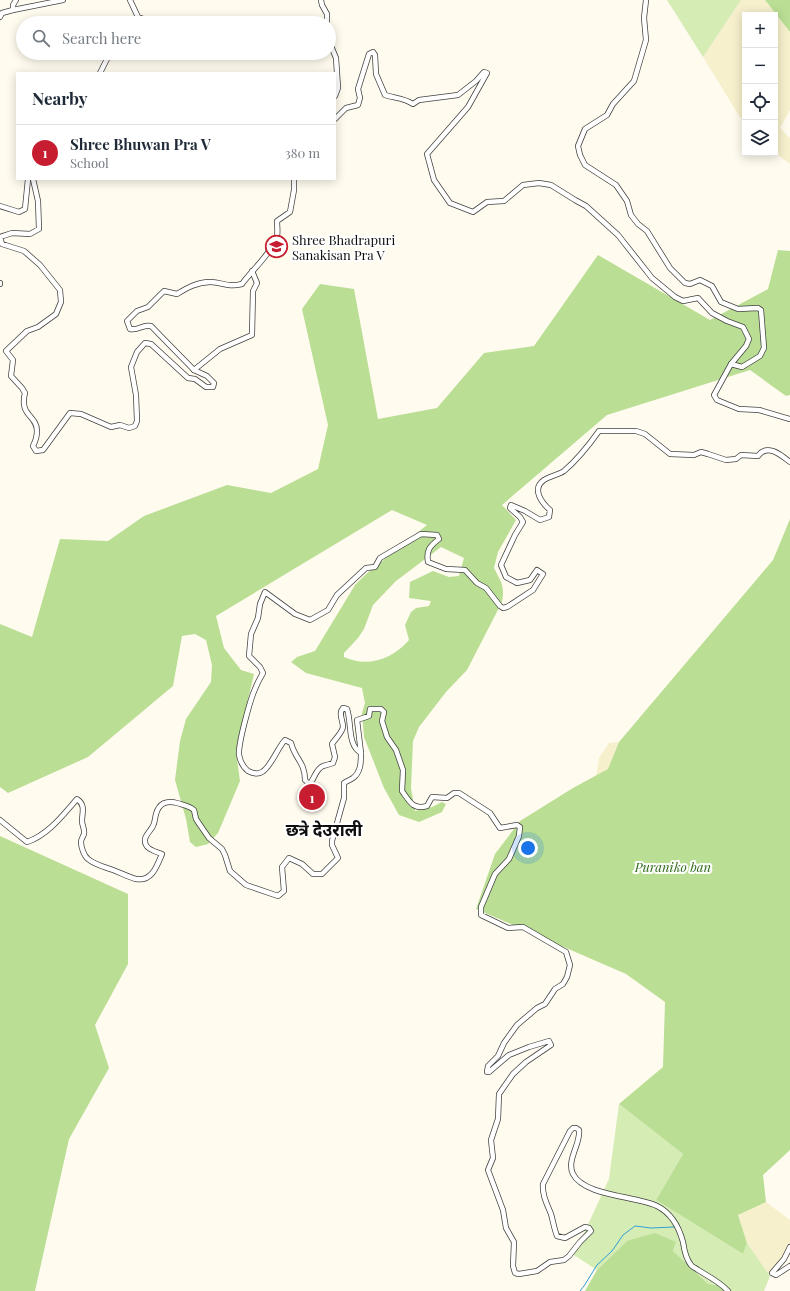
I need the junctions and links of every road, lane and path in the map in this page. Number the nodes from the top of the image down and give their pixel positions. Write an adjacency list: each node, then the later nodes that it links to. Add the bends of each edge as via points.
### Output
1 (16, 0): 6 (street)
2 (63, 0): 6 (street)
3 (130, 0): 7 (street)
4 (321, 0): 8 (street)
5 (646, 0): 20 (street, via 646,40 634,81 613,104 607,115 585,129 578,146 585,165 616,185 627,201 631,215 646,232 670,268 685,283 700,280 712,286 721,302 738,309 761,310 764,348 760,356 742,367)
6 (13, 10): 9 (street, via 2,13)
7 (138, 16)
8 (327, 16)
9 (0, 17)
10 (336, 58): 13 (street)
11 (106, 60): 12 (street)
12 (100, 72)
13 (336, 93)
14 (336, 119): 20 (street, via 346,108 358,105 358,89 369,54 373,52 376,74 385,95 407,100 412,104 419,100 458,95 484,72 487,73 468,107 427,154 434,180 450,203 473,212 487,202 504,201 523,185 551,185 586,206 618,235 652,278 675,298 683,301 698,298 712,313 743,327 749,339)
15 (28, 180): 18 (street, via 25,209 18,212)
16 (33, 180): 21 (street, via 38,201 39,229 30,234 12,233 0,237 2,244 24,251 40,265 60,290 61,302 56,314 38,327 26,331 6,350 13,360 11,376 25,393 23,402 28,415 35,421 37,431 33,446 36,451 43,450 70,413 81,414 111,426 135,426 138,421 131,367 137,352 145,343 151,344 188,378 195,379 206,387 213,387 214,383 207,376)
17 (294, 180): 19 (street, via 290,212 277,221 277,236 266,255)
18 (0, 206)
19 (252, 271): 21 (street, via 257,283 254,291 252,335 220,350); 21 (street, via 242,284 233,286 211,282 195,284 177,294 164,291 148,307 137,310 127,321 130,329 151,326)
20 (731, 364): 22 (street, via 714,395 717,400 739,409 759,410)
21 (194, 370)
22 (790, 419)
23 (790, 462): 24 (street, via 774,451 764,450 758,456 741,455 736,459 726,460 700,452 694,455 670,454 645,434 636,431 598,431 563,472 543,480 538,489 539,498 550,510 549,517 540,520 511,505 510,508 523,522 501,565 506,577 517,583 530,580 537,570 543,574 533,590 507,607 500,606 486,588 464,570 446,569 428,562 429,548 439,539 437,535 421,534 380,558 375,567 366,568 337,595 328,610 310,620 294,614 265,592 251,634 249,656 263,673 254,690 240,741 241,762 246,770 258,774 263,772 285,740 291,743 293,752 304,766 305,780 309,784 319,769 335,760 332,744 343,727 340,714 343,708 347,709 349,715 353,745)
24 (361, 753): 25 (street, via 357,775 344,786 344,798 332,845 338,858 322,874 313,874 302,864 289,858 282,867 284,891 278,896 246,885 230,871 225,855 200,825 194,810 171,801 162,803 159,807 154,825 145,838 148,848 162,854 155,871 150,876 139,879 87,859 81,841 84,833 84,812 81,802 77,799 58,822 35,840 27,842); 28 (street, via 357,720 369,716 370,709 381,709 384,712 382,721 387,737 396,750 402,770 402,791 414,806 427,806 432,797 447,798 459,793 490,813 500,828 517,824 520,826 519,836 509,859 495,874 481,907 481,915 508,928 523,927 566,952 570,965 562,984 555,989 545,1004 517,1025 487,1069 489,1072 510,1055 529,1047 549,1041 551,1045 513,1074 499,1094 498,1119 491,1140 493,1158 488,1170 506,1228 514,1242 515,1272 519,1274 537,1271 550,1262 564,1260 590,1231 585,1227 565,1238 557,1236 542,1190 570,1131 576,1128 579,1130 579,1137 572,1159 572,1173 576,1178 589,1188 650,1204 665,1211 680,1230 690,1265)
25 (0, 820)
26 (790, 1247): 27 (street, via 772,1273 776,1275)
27 (790, 1266)
28 (728, 1291)

